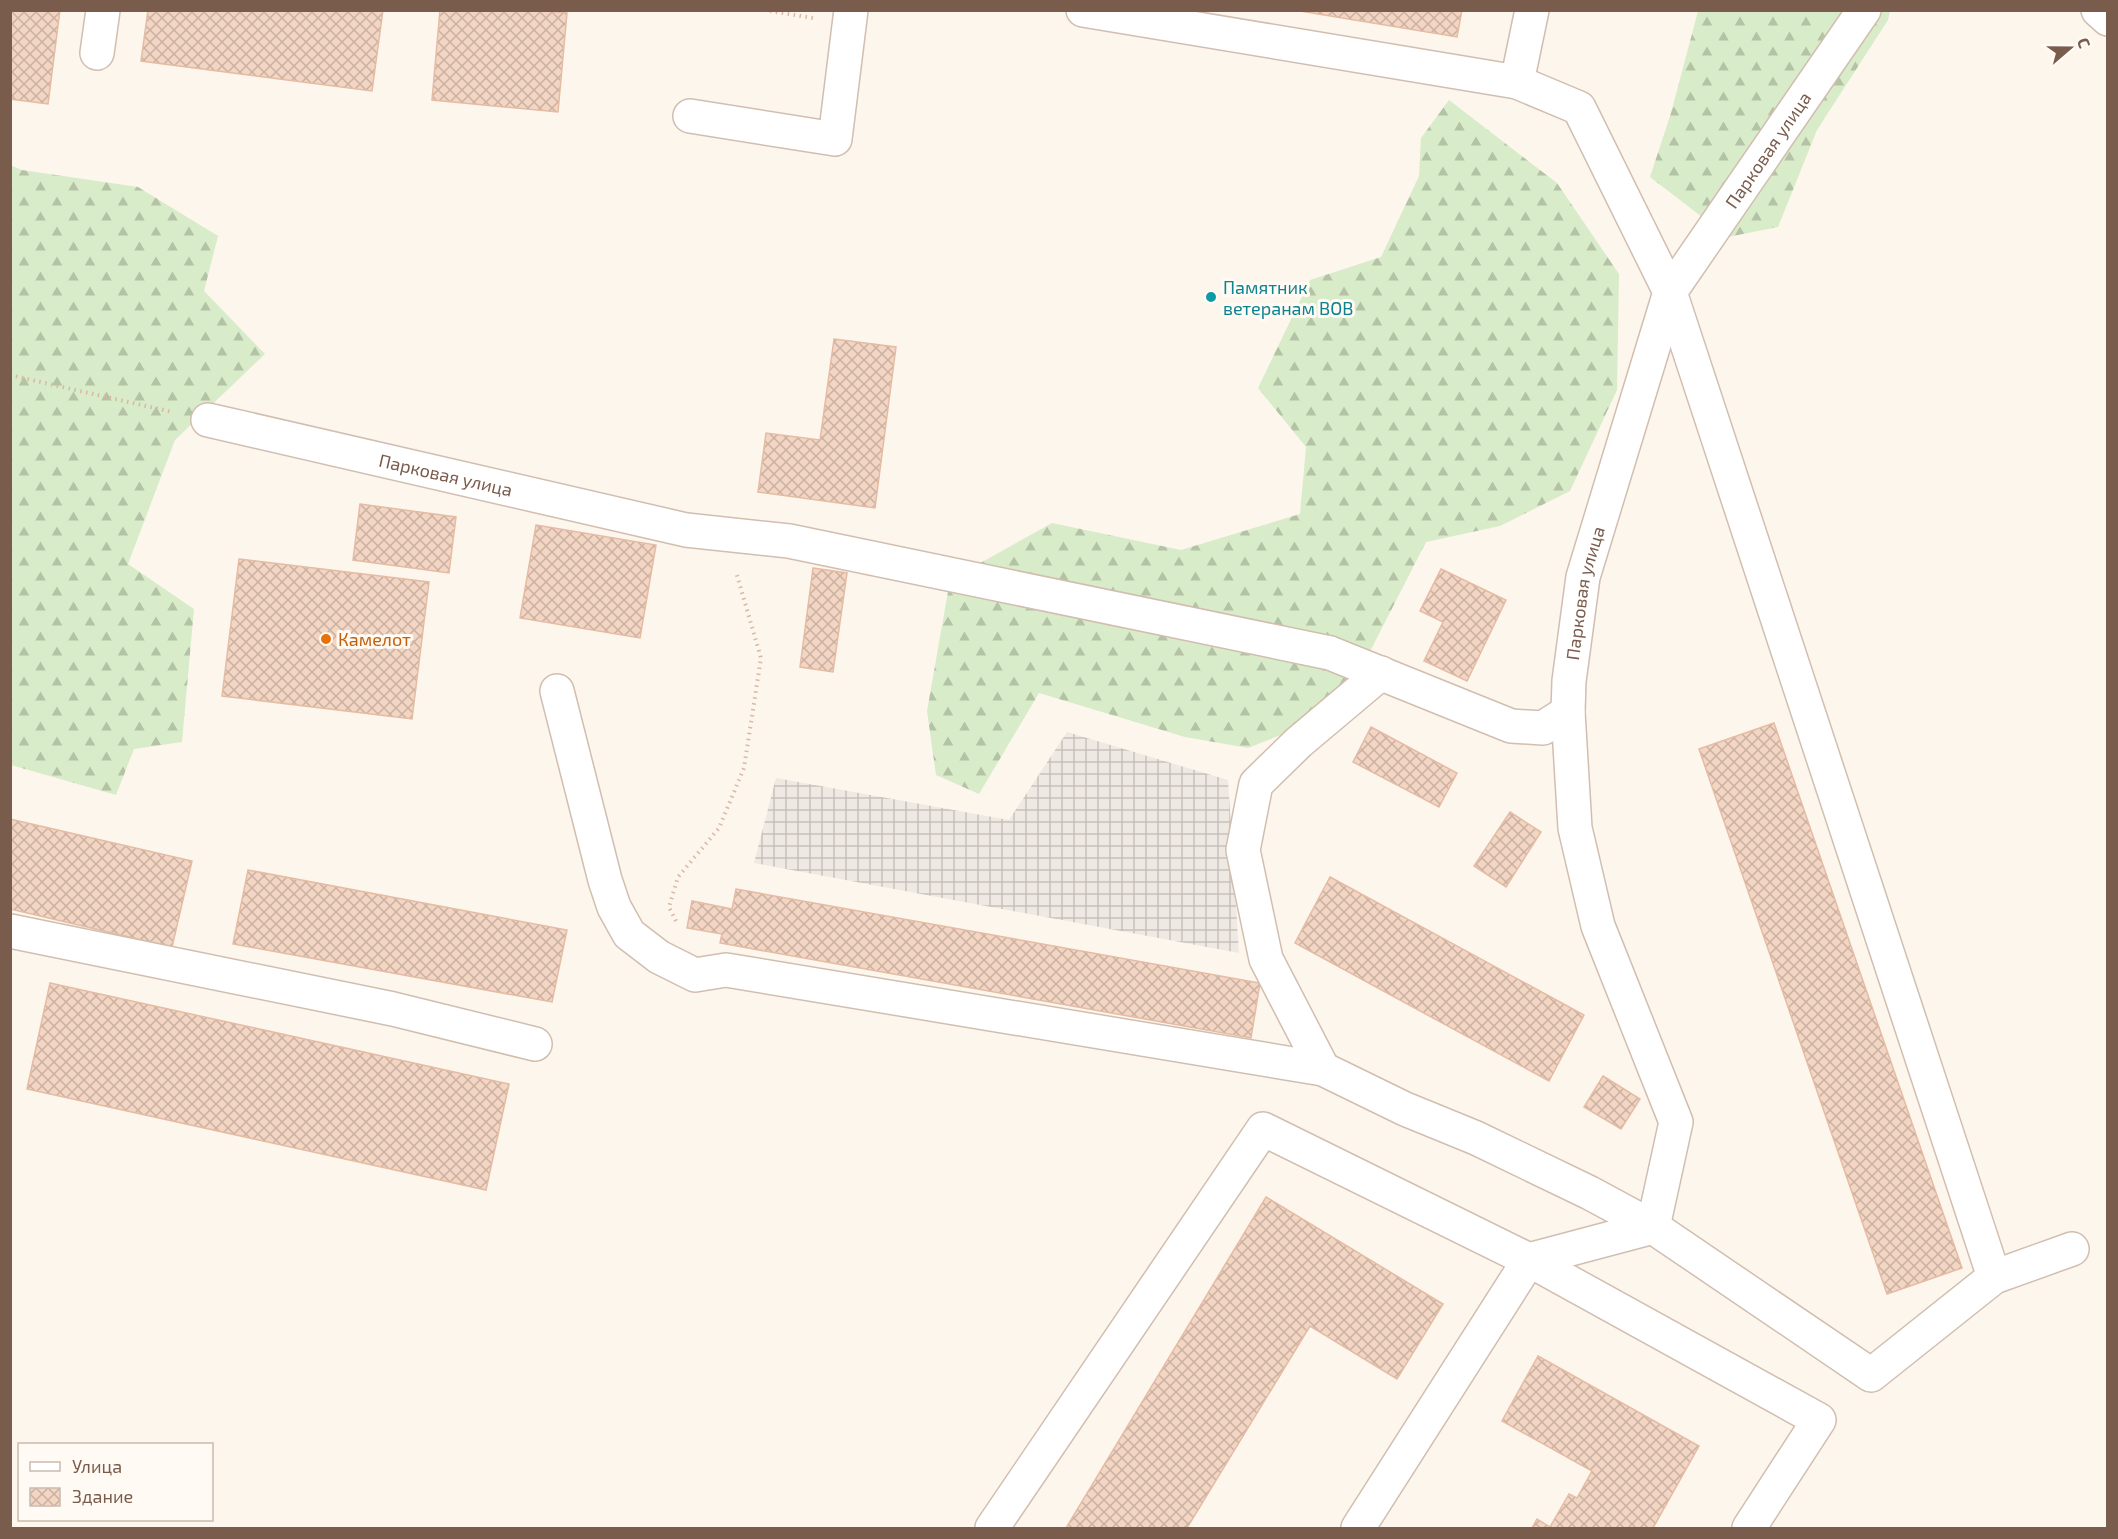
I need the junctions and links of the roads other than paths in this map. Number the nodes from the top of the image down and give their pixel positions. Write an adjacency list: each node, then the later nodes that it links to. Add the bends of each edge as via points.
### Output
1 (102, 10): 8 (street)
2 (1083, 10): 9 (street)
3 (1532, 10): 9 (street)
4 (1864, 10): 11 (street, Парковая улица)
5 (2098, 10): 7 (street)
6 (850, 17): 10 (street, via 835,139)
7 (2108, 19)
8 (97, 53)
9 (1517, 82): 11 (street, via 1580,108)
10 (690, 116)
11 (1670, 292): 15 (street, Парковая улица, via 1583,577); 22 (street)
12 (208, 420): 13 (street, Парковая улица, via 686,530 789,541 1330,653)
13 (1381, 673): 15 (street, Парковая улица, via 1511,726 1543,728); 18 (street, via 1256,784 1244,850 1266,959)
14 (557, 691): 18 (street, via 614,907 629,934 686,971 695,975 726,970)
15 (1568, 712): 19 (street, Парковая улица, via 1575,828 1598,926 1676,1122)
16 (10, 931): 17 (street, via 393,1009)
17 (536, 1044)
18 (1323, 1070): 19 (street, via 1476,1137)
19 (1653, 1227): 21 (street); 22 (street, via 1872,1375)
20 (2072, 1249): 22 (street)
21 (1529, 1260): 23 (street, via 1263,1129); 24 (street); 25 (street, via 1820,1420)
22 (1994, 1277)
23 (992, 1528)
24 (1358, 1528)
25 (1749, 1528)

